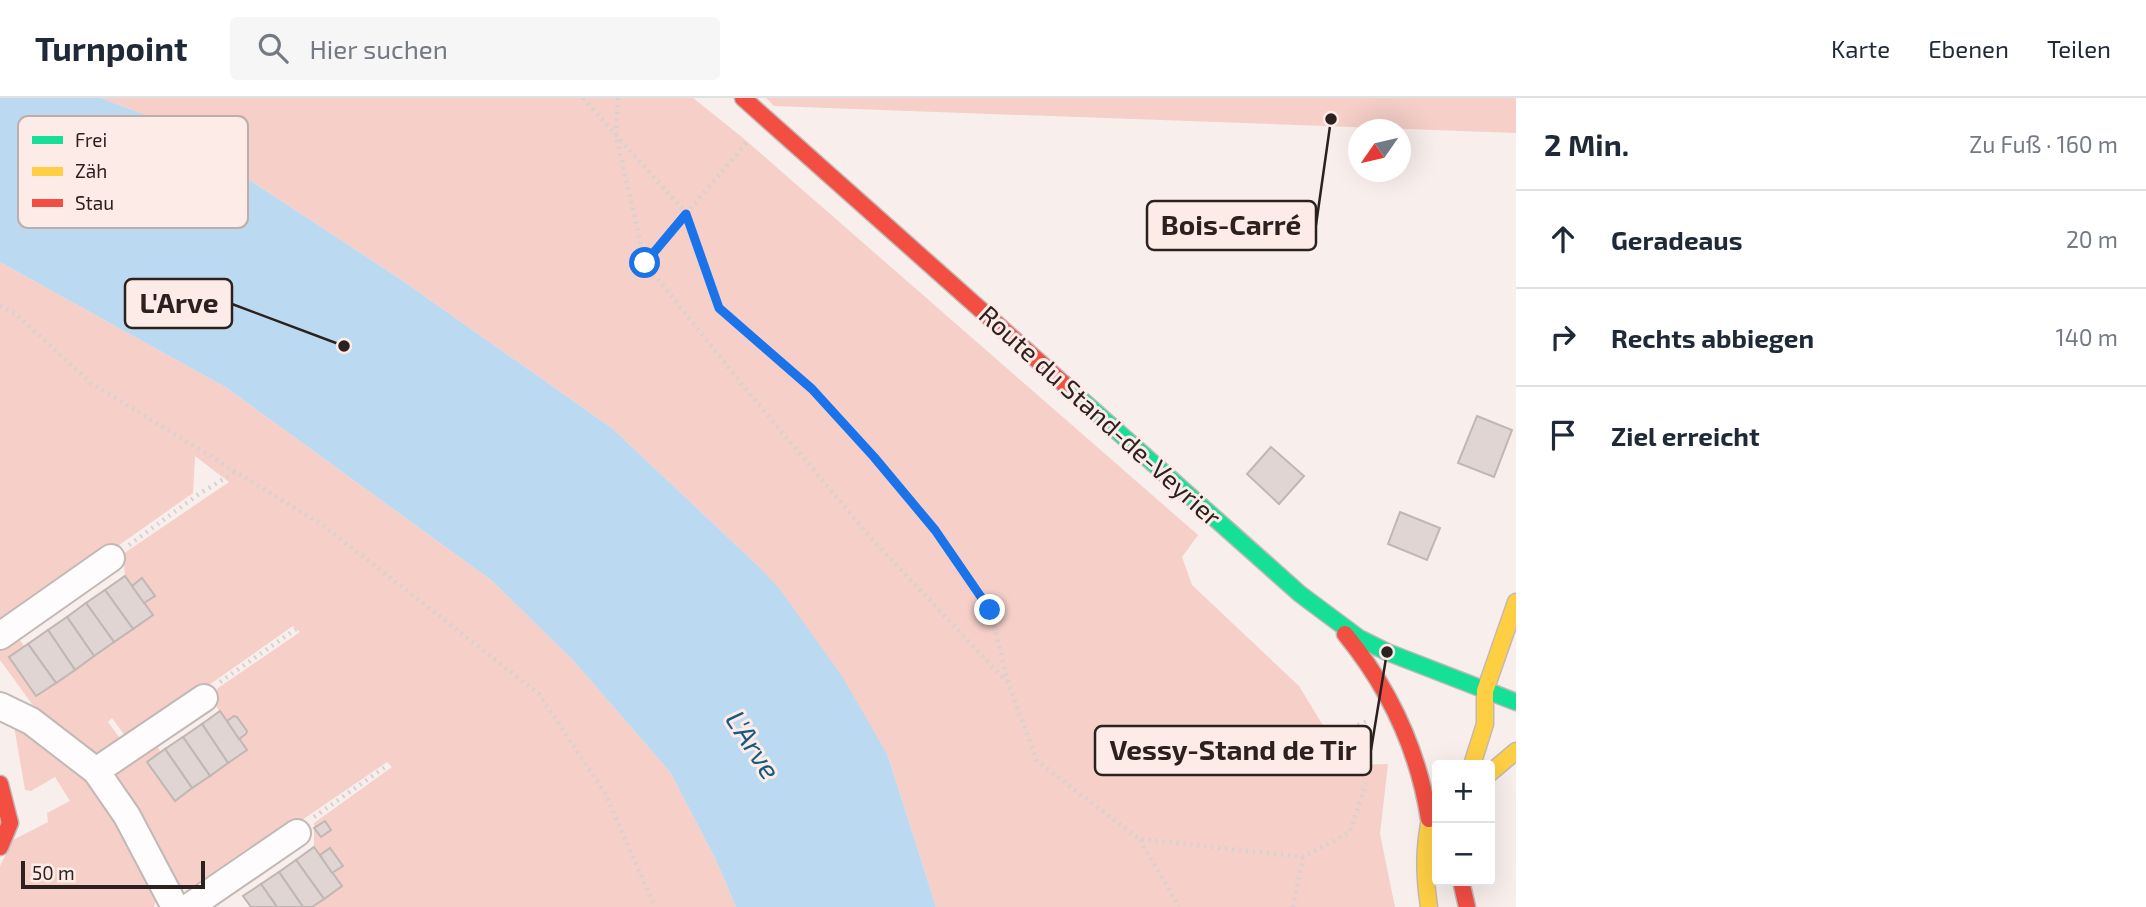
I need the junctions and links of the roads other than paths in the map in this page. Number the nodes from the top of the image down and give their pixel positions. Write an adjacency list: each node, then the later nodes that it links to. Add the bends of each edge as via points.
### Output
1 (743, 98): 4 (main road, Route du Stand-de-Veyrier)
2 (111, 558): 5 (street)
3 (1516, 601): 6 (main road)
4 (1329, 616): 6 (main road, Route du Stand-de-Veyrier, via 1387,652); 17 (main road, via 1364,658 1393,708 1418,766)
5 (0, 636)
6 (1485, 691): 8 (main road, Route du Stand-de-Veyrier); 10 (main road); 12 (main road, via 1485,724)
7 (204, 698): 14 (street)
8 (1516, 702)
9 (0, 706): 14 (street, via 31,721)
10 (1472, 706)
11 (1516, 751): 13 (main road)
12 (1474, 760)
13 (1495, 769)
14 (96, 771): 21 (street, via 127,816)
15 (0, 784): 19 (main road, via 10,822)
16 (1432, 808): 17 (main road)
17 (1429, 819): 23 (main road, via 1424,852)
18 (297, 833): 22 (street)
19 (0, 847)
20 (1462, 886): 24 (main road)
21 (175, 907)
22 (189, 907)
23 (1429, 907)
24 (1467, 907)

